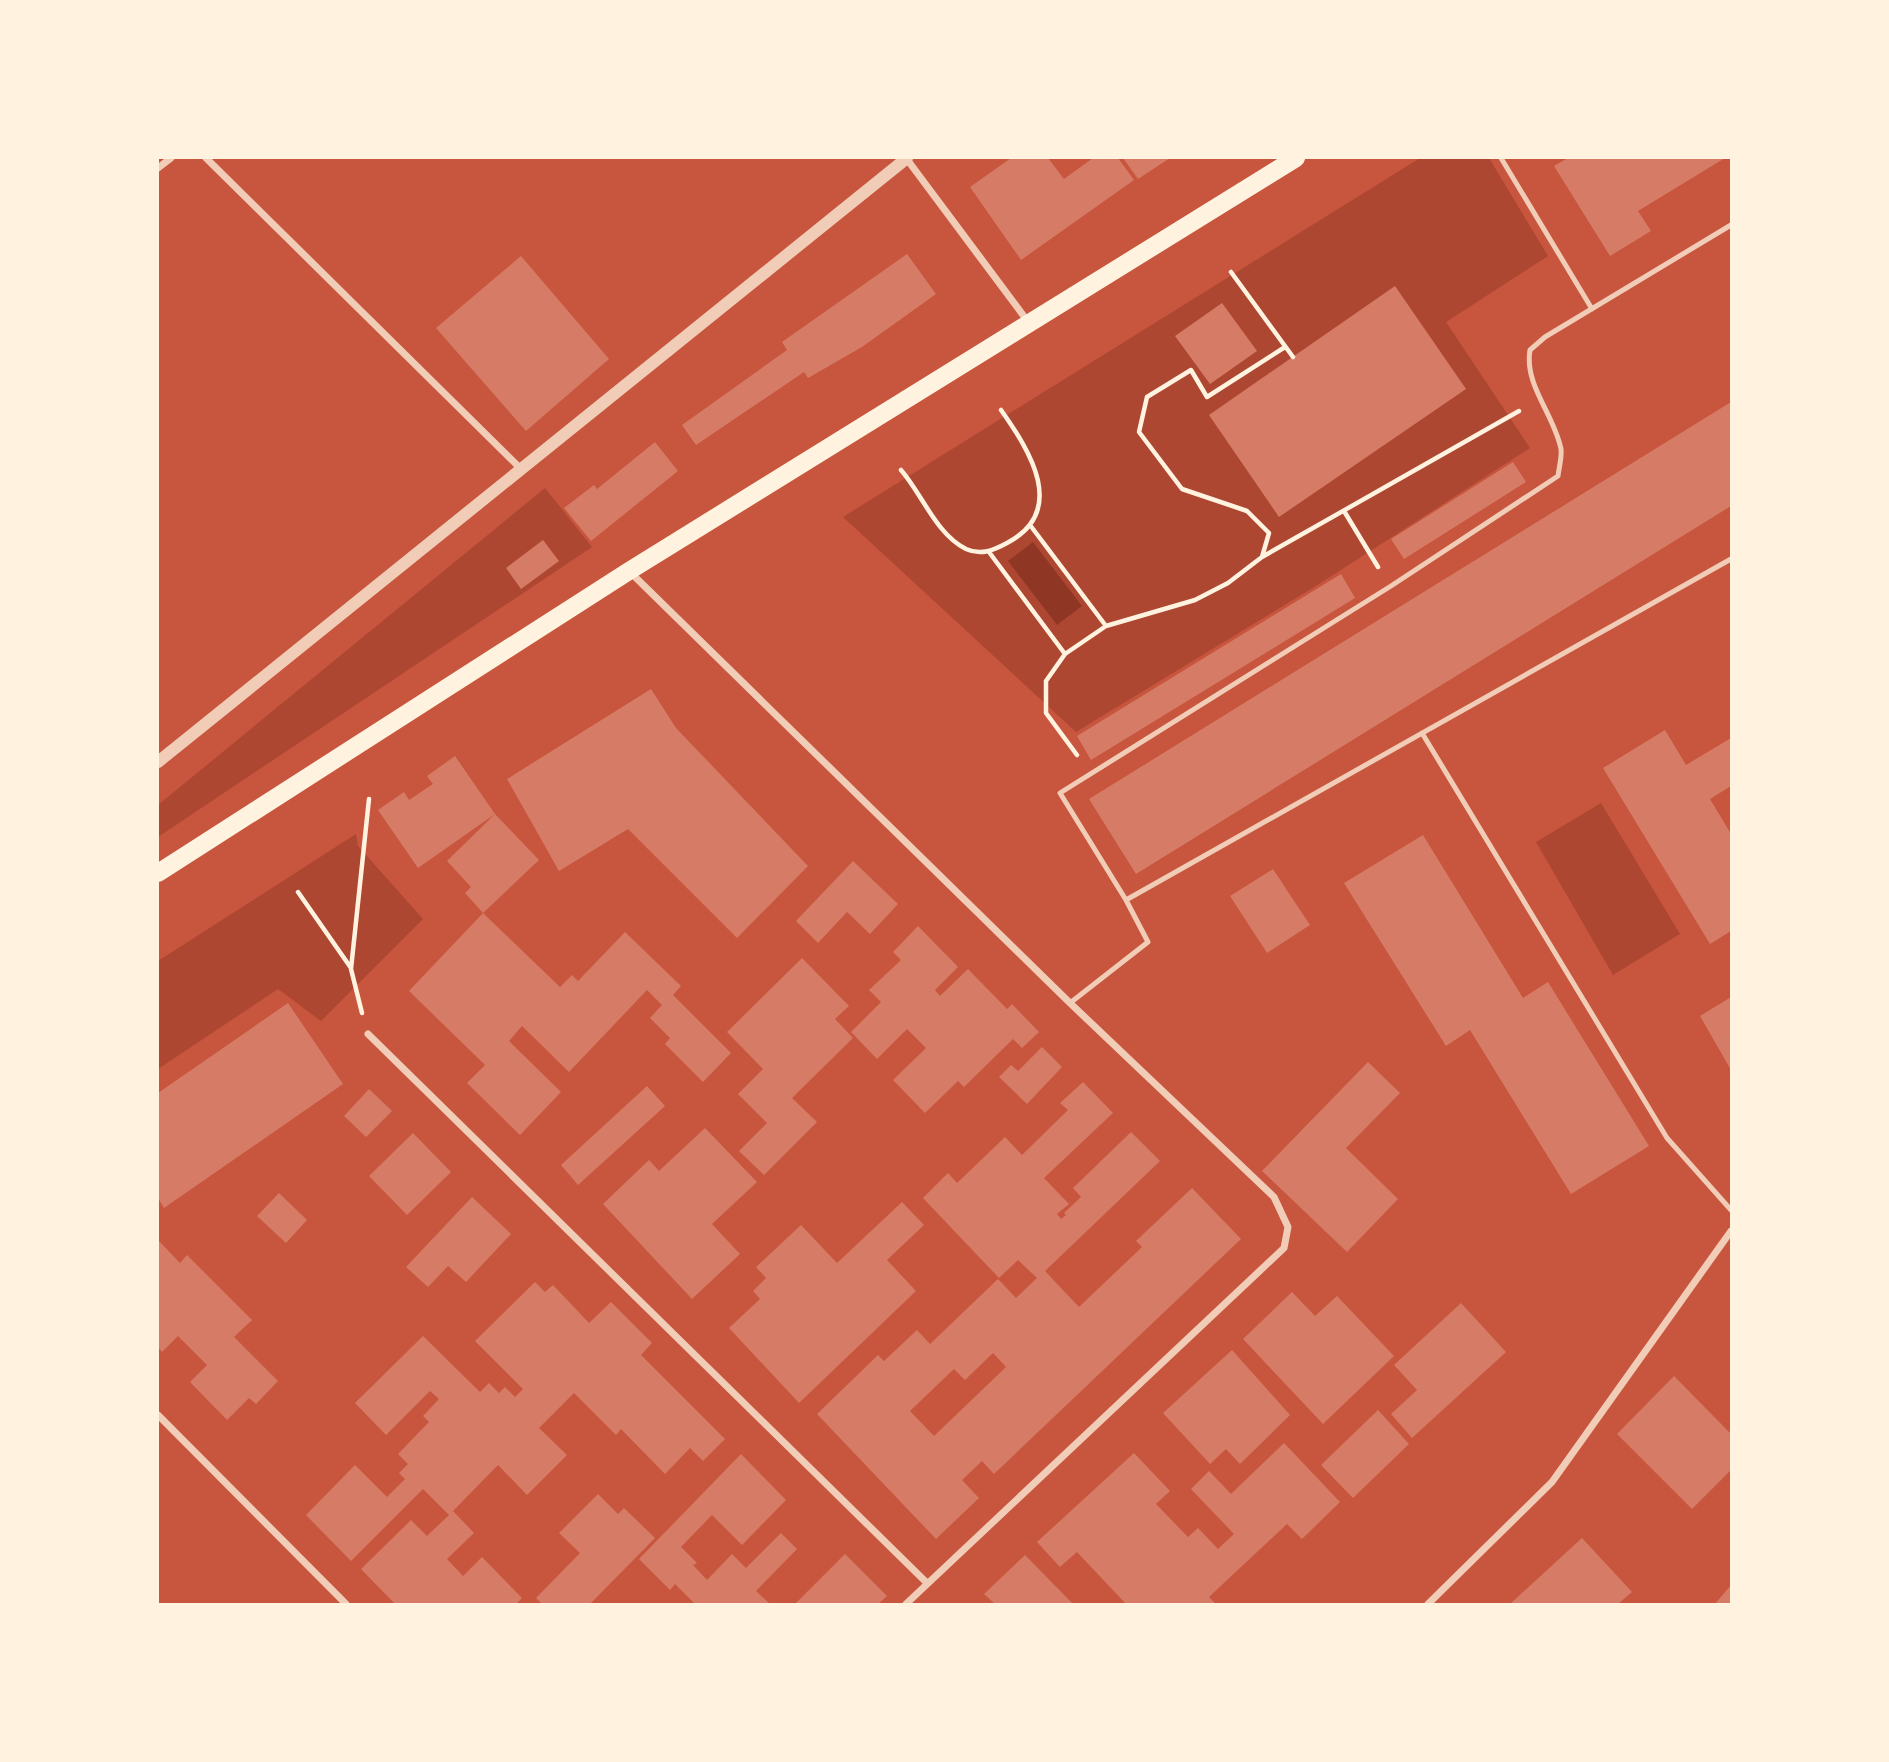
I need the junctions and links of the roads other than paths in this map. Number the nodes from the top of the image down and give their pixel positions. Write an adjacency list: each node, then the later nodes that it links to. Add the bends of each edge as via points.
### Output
1 (171, 158): 6 (street)
2 (206, 158): 10 (street)
3 (907, 158): 9 (street); 10 (street)
4 (1296, 158): 9 (main road)
5 (1501, 158): 8 (lane)
6 (158, 168)
7 (1731, 225): 8 (lane)
8 (1592, 309): 16 (lane, via 1530,350 1527,367 1561,453 1558,476 1060,793)
9 (1029, 323): 12 (main road)
10 (520, 468): 14 (street)
11 (1731, 559): 13 (lane)
12 (629, 570): 15 (main road); 17 (street)
13 (1422, 733): 16 (lane); 19 (lane, via 1667,1138)
14 (158, 762)
15 (158, 873)
16 (1126, 900): 17 (lane, via 1148,942)
17 (1070, 1003): 22 (street, via 1274,1197 1288,1227 1284,1248)
18 (368, 1034): 22 (street)
19 (1731, 1210)
20 (1731, 1231): 25 (street, via 1552,1482)
21 (158, 1415): 23 (street)
22 (927, 1583): 24 (street)
23 (346, 1605)
24 (905, 1605)
25 (1428, 1605)

